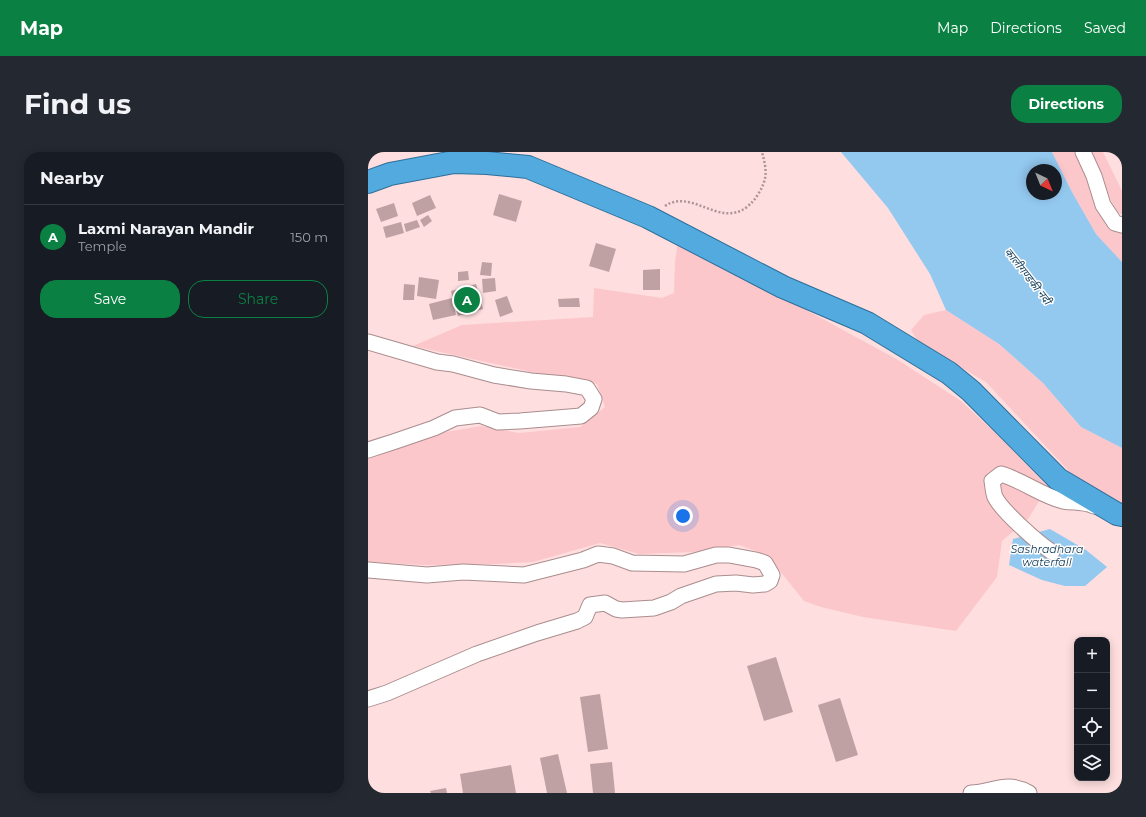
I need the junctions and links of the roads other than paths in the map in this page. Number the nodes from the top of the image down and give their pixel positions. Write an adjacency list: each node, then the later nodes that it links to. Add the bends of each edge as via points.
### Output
1 (1083, 152): 3 (street, via 1103,205 1115,223)
2 (368, 182): 6 (highway, via 390,174 454,162 528,167 648,217 783,287 868,324 949,373 972,391 1058,479)
3 (1122, 225)
4 (368, 342): 5 (street, via 436,362 494,375 587,388 594,399 591,408 581,416 498,422 480,415 455,418 434,428)
5 (368, 450)
6 (1120, 515): 7 (street, via 1084,502 1064,501 1001,474 992,481 995,497 1025,530)
7 (1052, 552)
8 (368, 570): 9 (street, via 427,575 463,572 524,575 598,554 632,563 684,564 716,555 730,555 765,563 772,575 765,584 716,584 654,608 622,610 605,603 590,605 585,617 577,621 477,654 387,693)
9 (368, 698)
10 (971, 793): 11 (street, via 1002,786 1022,789)
11 (1029, 793)

